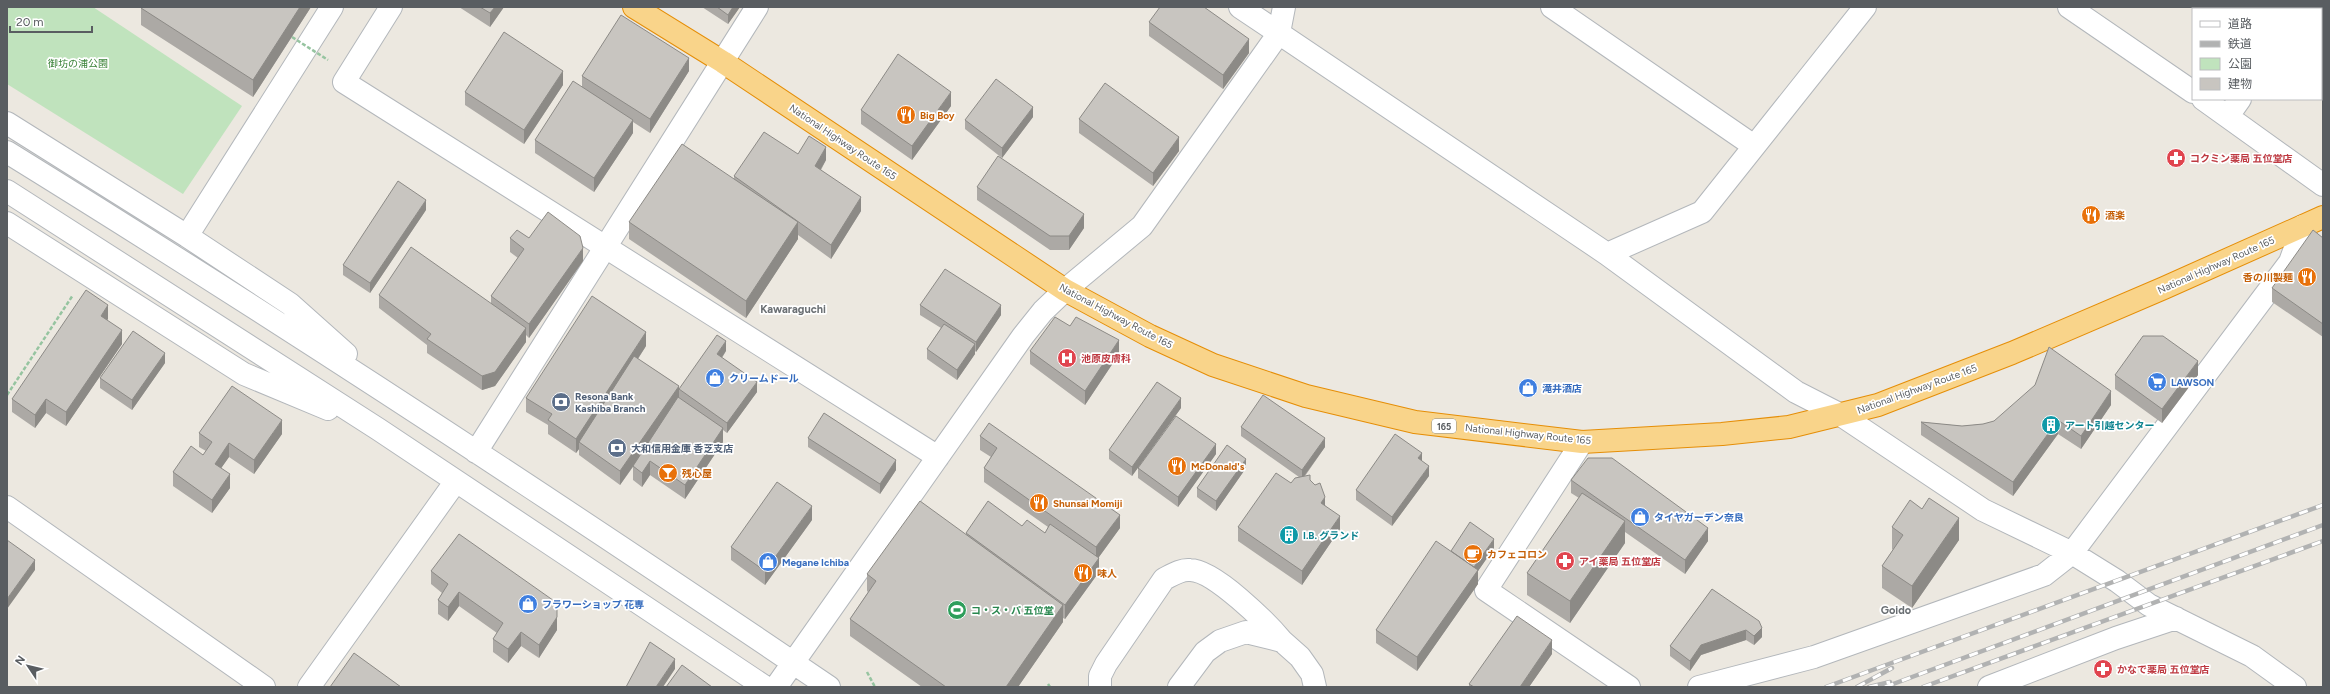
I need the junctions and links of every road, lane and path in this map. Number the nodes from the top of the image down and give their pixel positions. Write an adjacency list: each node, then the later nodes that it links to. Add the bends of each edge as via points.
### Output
1 (332, 7): 25 (street)
2 (391, 7): 26 (street, via 344,82)
3 (634, 7): 13 (highway, National Highway Route 165 / 165)
4 (757, 7): 13 (street)
5 (1240, 7): 10 (street)
6 (1284, 7): 10 (street)
7 (1552, 7): 18 (street)
8 (1865, 7): 18 (street)
9 (2069, 7): 14 (street)
10 (1279, 33): 27 (street); 29 (street, via 1142,226)
11 (292, 37): 12 (path, bridge)
12 (328, 60)
13 (723, 62): 26 (street); 29 (highway, National Highway Route 165 / 165)
14 (2192, 91)
15 (2206, 100): 16 (street)
16 (2234, 108): 20 (street)
17 (7, 123): 25 (street)
18 (1754, 146): 27 (street, via 1702,212)
19 (7, 152): 31 (street, via 151,241)
20 (2323, 185)
21 (7, 191): 33 (street)
22 (2323, 217): 24 (highway, National Highway Route 165 / 165)
23 (7, 223): 28 (street)
24 (2303, 226): 32 (highway, National Highway Route 165 / 165, via 2012,354 1878,405); 39 (street, via 2290,262)
25 (187, 236): 31 (street, via 290,304)
26 (607, 246): 35 (street); 36 (street)
27 (1607, 254): 32 (street, via 1796,392)
28 (87, 274): 30 (path); 33 (street, via 244,374)
29 (1065, 290): 34 (highway, National Highway Route 165 / 165, via 1150,336 1206,362 1306,396 1415,422); 36 (street, via 1043,311 1023,336)
30 (7, 395)
31 (400, 402): 35 (street)
32 (1841, 415): 34 (highway, National Highway Route 165 / 165, via 1789,427 1722,434); 39 (street, via 1983,510)
33 (378, 429): 37 (street)
34 (1582, 442): 53 (street, via 1486,590)
35 (476, 452): 42 (street)
36 (938, 457): 42 (street)
37 (456, 481): 45 (street); 46 (street)
38 (7, 507): 44 (street)
39 (2072, 552): 40 (street, via 2149,605); 54 (street, via 2044,575 1814,657)
40 (2176, 618): 55 (street, via 2116,638); 56 (street, via 2252,656)
41 (1282, 641): 50 (street, via 1249,606 1204,575 1190,569 1176,572 1164,579 1106,664 1100,676); 51 (street, via 1246,632 1220,641 1205,652); 52 (street, via 1300,657 1312,674)
42 (793, 662): 47 (street); 48 (street)
43 (867, 672): 49 (path)
44 (264, 687)
45 (309, 687)
46 (765, 687)
47 (776, 687)
48 (830, 687)
49 (875, 687)
50 (1100, 687)
51 (1179, 687)
52 (1314, 687)
53 (1629, 687)
54 (1699, 687)
55 (1989, 687)
56 (2295, 687)

